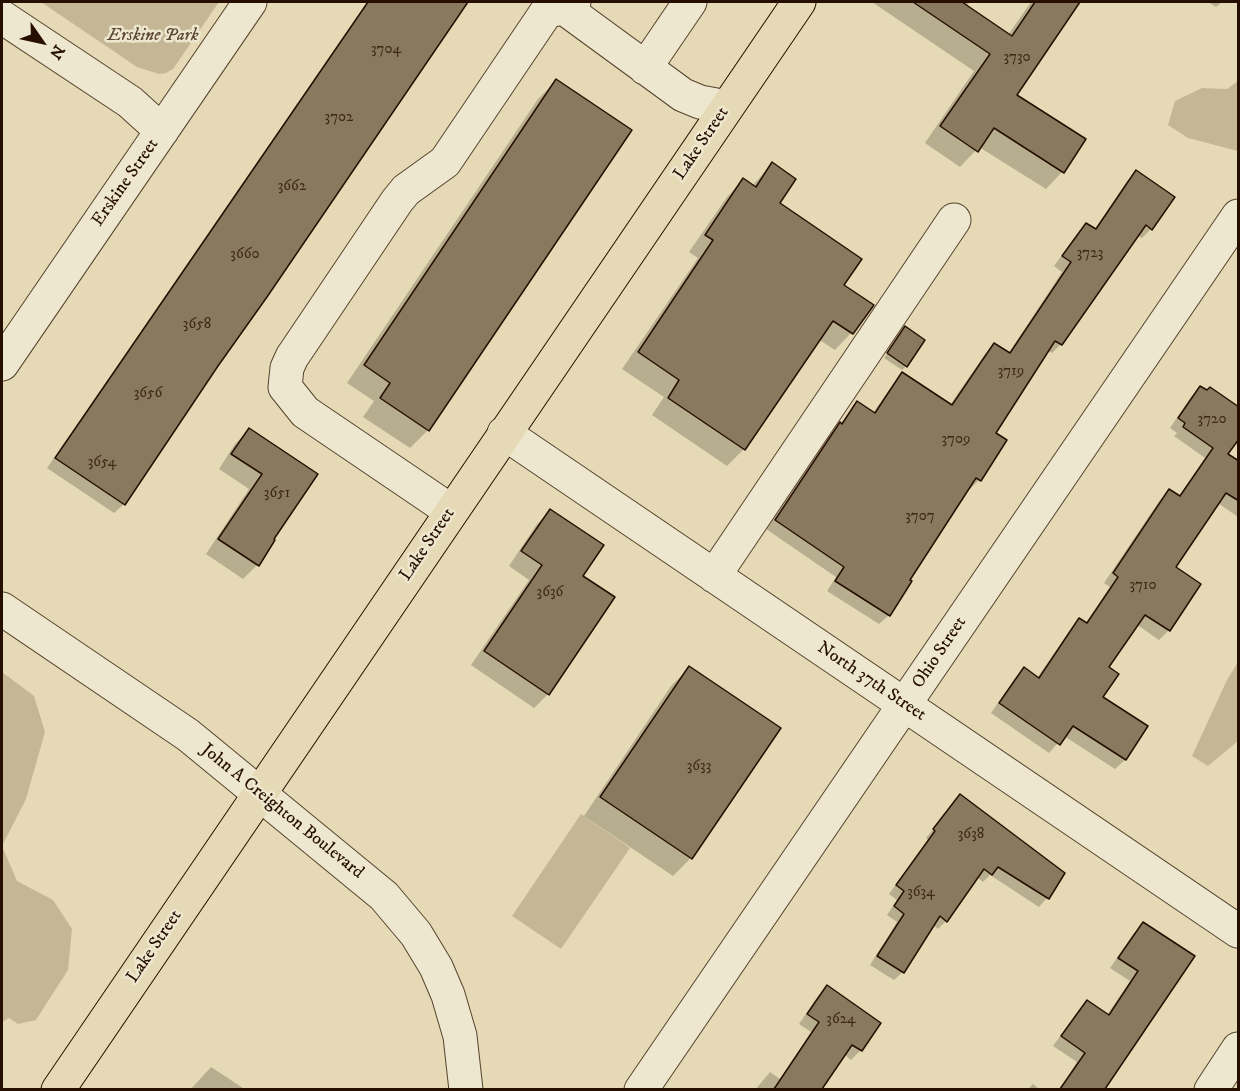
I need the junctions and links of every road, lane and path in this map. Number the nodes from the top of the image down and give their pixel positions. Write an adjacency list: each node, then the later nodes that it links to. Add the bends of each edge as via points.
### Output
1 (250, 2): 8 (street, Erskine Street)
2 (690, 2): 6 (street)
3 (799, 2): 7 (main road, Lake Street)
4 (569, 5): 6 (street); 13 (street, via 547,11 445,162 397,201 287,368 285,387 304,412)
5 (2, 17): 8 (street, via 130,102)
6 (645, 68): 7 (street, via 683,95)
7 (727, 108): 12 (main road, Lake Street)
8 (162, 130): 11 (street, Erskine Street)
9 (1239, 216): 16 (street, Ohio Street)
10 (954, 220): 14 (street)
11 (2, 364)
12 (504, 433): 13 (main road, Lake Street); 14 (street, North 37th Street)
13 (451, 512): 17 (main road, Lake Street)
14 (714, 576): 16 (street, North 37th Street)
15 (2, 609): 17 (street, John A Creighton Boulevard, via 188,735)
16 (905, 704): 18 (street, North 37th Street); 22 (street, Ohio Street)
17 (258, 794): 20 (main road, Lake Street); 21 (street, John A Creighton Boulevard, via 384,896 416,934 448,995 460,1036)
18 (1239, 931)
19 (1239, 1049): 23 (street)
20 (58, 1089)
21 (466, 1089)
22 (641, 1089)
23 (1211, 1089)

